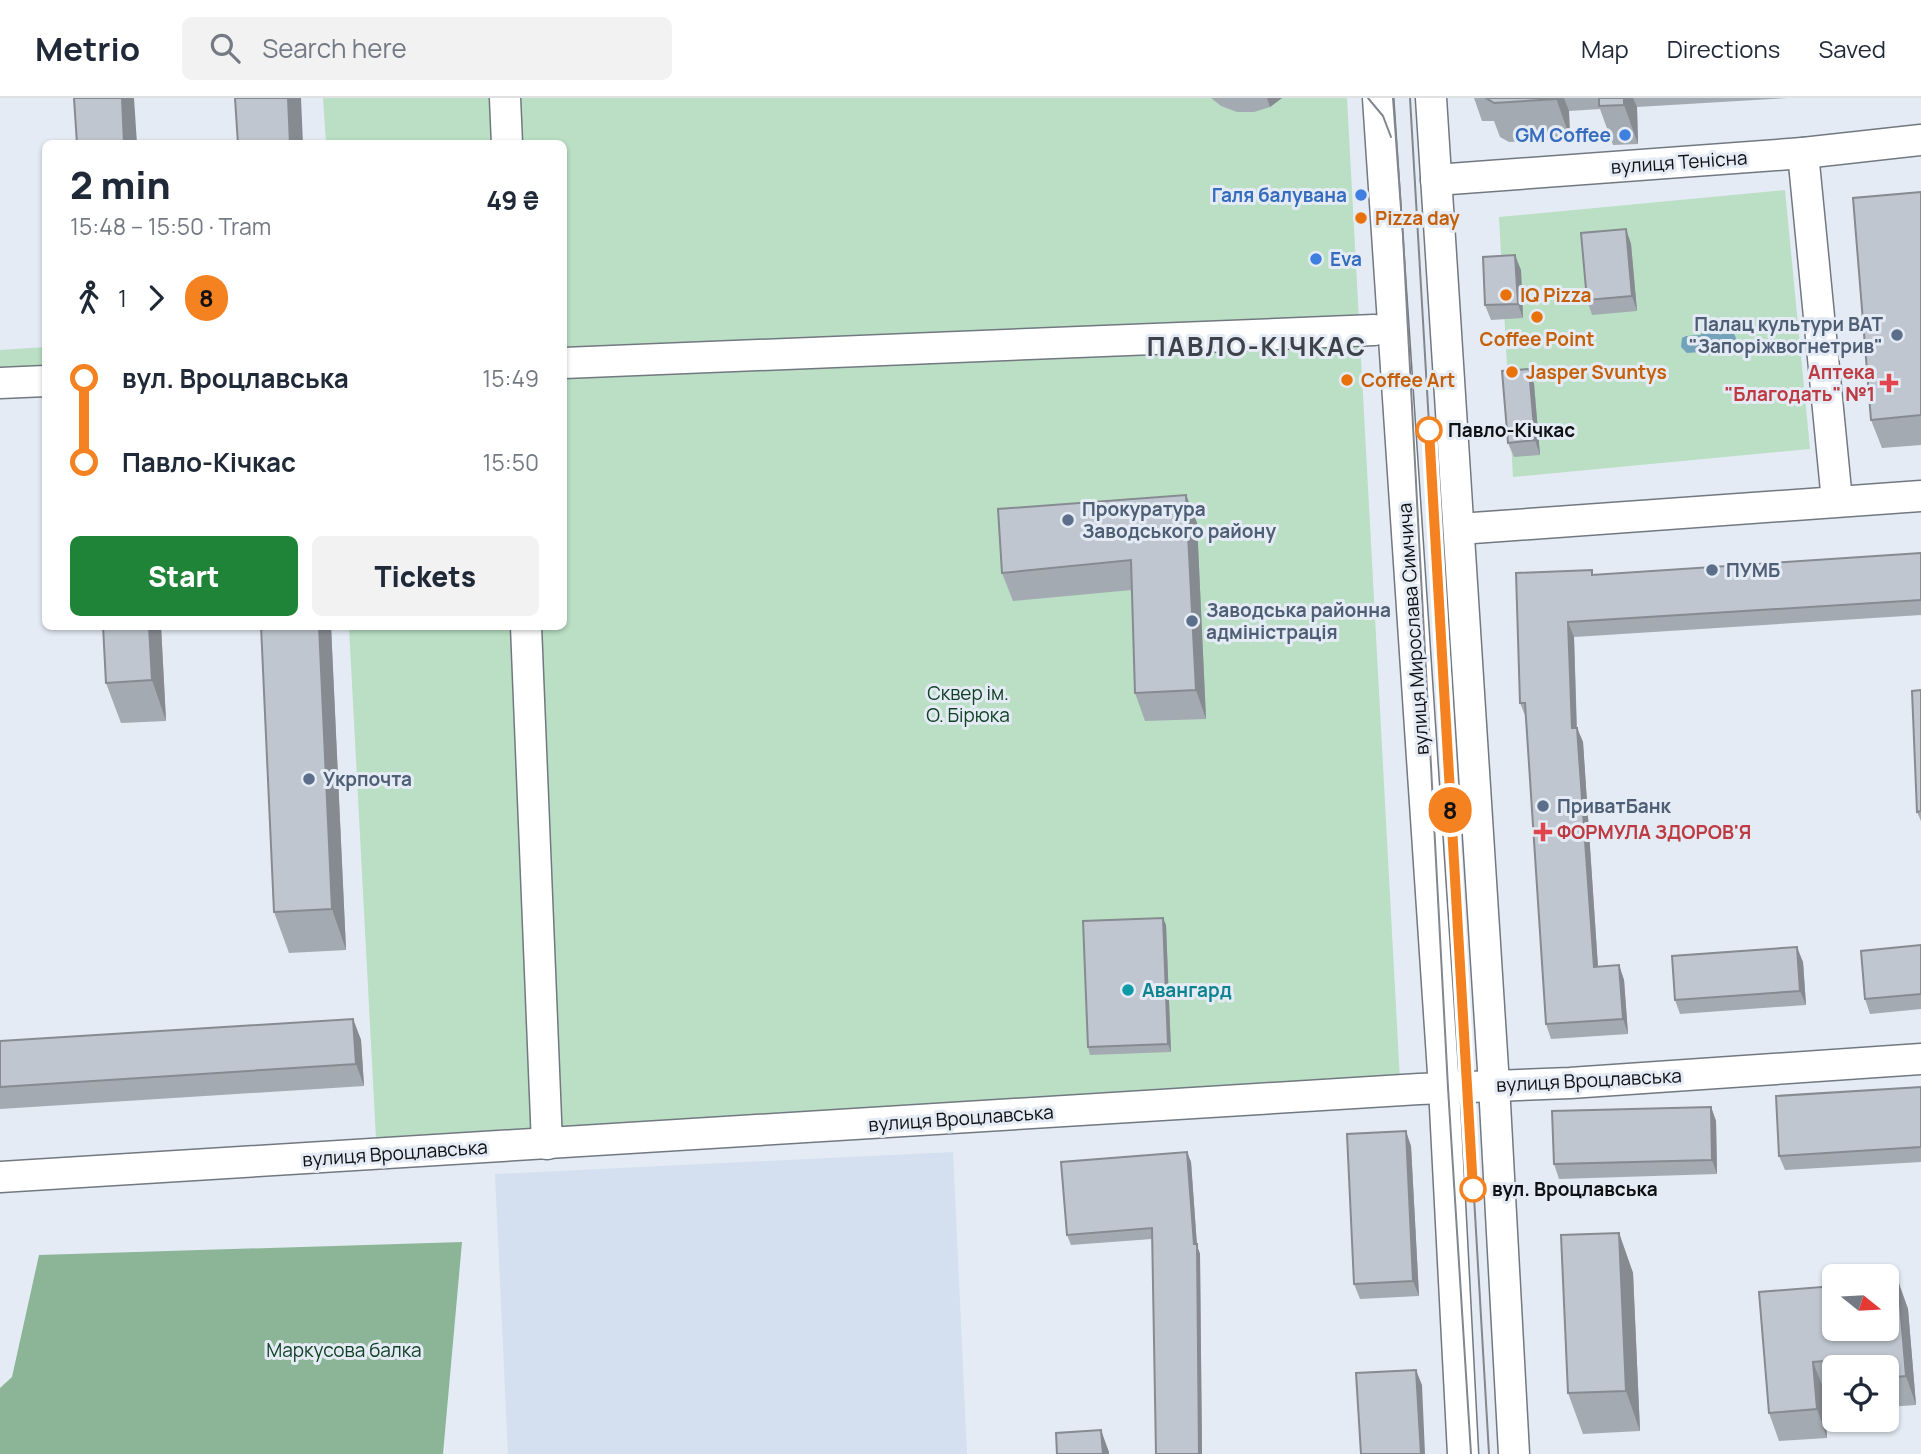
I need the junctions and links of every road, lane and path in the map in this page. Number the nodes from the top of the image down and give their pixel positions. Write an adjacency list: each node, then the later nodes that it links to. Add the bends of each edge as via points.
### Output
1 (505, 98): 4 (street)
2 (1378, 98): 18 (street, вулиця Мирослава Симчича)
3 (1431, 98): 7 (street)
4 (506, 140)
5 (1921, 140): 6 (street, вулиця Тенісна)
6 (1803, 153): 7 (street, вулиця Тенісна); 13 (street)
7 (1436, 180): 14 (street)
8 (1374, 330): 9 (street)
9 (567, 363)
10 (42, 382): 11 (street)
11 (0, 383)
12 (1921, 496): 13 (street)
13 (1837, 500): 14 (street)
14 (1459, 528): 17 (street)
15 (526, 630): 19 (street)
16 (1921, 1059): 17 (street, вулиця Вроцлавська)
17 (1494, 1085): 18 (street, вулиця Вроцлавська); 22 (street)
18 (1444, 1088): 19 (street, вулиця Вроцлавська); 21 (street, вулиця Мирослава Симчича)
19 (547, 1144): 20 (street, вулиця Вроцлавська)
20 (0, 1177)
21 (1463, 1454)
22 (1514, 1454)

